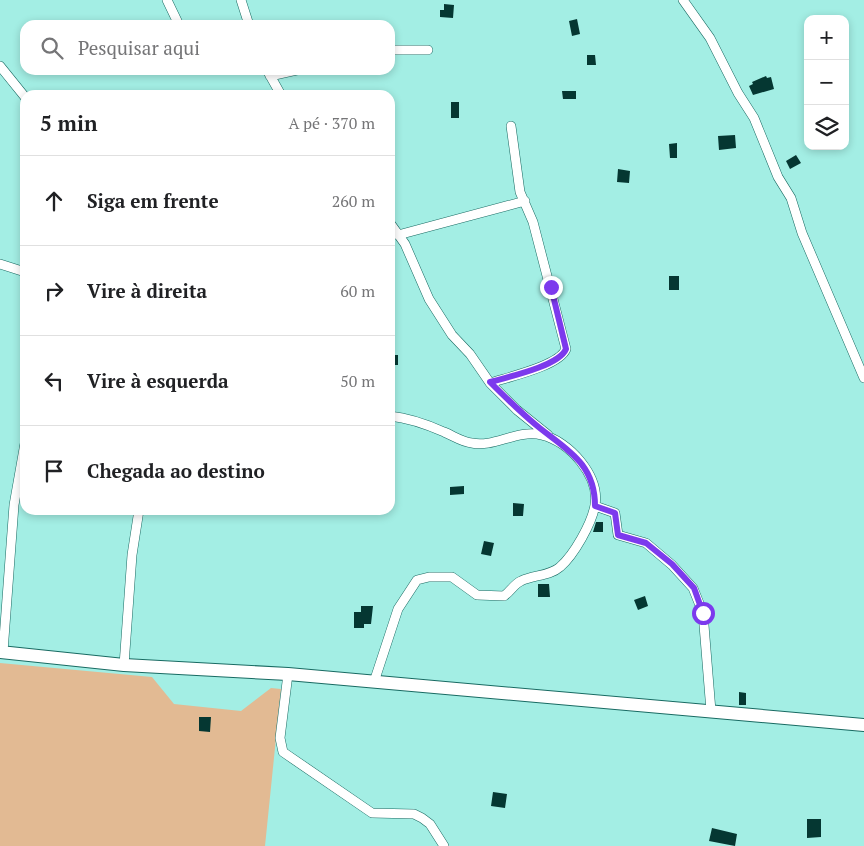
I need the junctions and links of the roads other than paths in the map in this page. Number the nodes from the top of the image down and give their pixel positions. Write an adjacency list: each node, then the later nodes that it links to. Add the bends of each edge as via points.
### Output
1 (168, 0): 4 (street)
2 (241, 0): 5 (street)
3 (683, 0): 18 (street, via 710,38 754,118 778,177 791,198 802,233)
4 (176, 20)
5 (247, 20)
6 (395, 50): 7 (street)
7 (428, 50)
8 (0, 66): 11 (street)
9 (269, 75): 10 (street)
10 (278, 90)
11 (20, 91)
12 (511, 126): 13 (street, via 518,185)
13 (525, 202): 14 (street); 19 (street, via 544,259 566,349 564,354 537,368)
14 (395, 231)
15 (395, 235): 19 (street, via 441,320)
16 (0, 264): 17 (street)
17 (20, 270)
18 (864, 378)
19 (490, 382): 20 (street)
20 (525, 416): 22 (street, via 525,427); 23 (street)
21 (395, 417): 22 (street, via 411,419 476,444)
22 (519, 434): 23 (street, via 541,434)
23 (553, 438): 25 (street, via 573,452 592,480)
24 (20, 471): 27 (street)
25 (595, 506): 30 (street, via 582,537 562,566 519,582 504,596 477,595 452,577 417,580 398,609); 31 (street, via 615,513 618,535 646,543 694,588 703,613)
26 (138, 515): 28 (street)
27 (1, 652): 28 (street)
28 (124, 665): 29 (street)
29 (288, 674): 30 (street); 33 (street, via 280,738 283,752 372,813 414,814 422,818 430,824)
30 (374, 682): 31 (street)
31 (711, 711): 32 (street)
32 (864, 725)
33 (444, 846)

